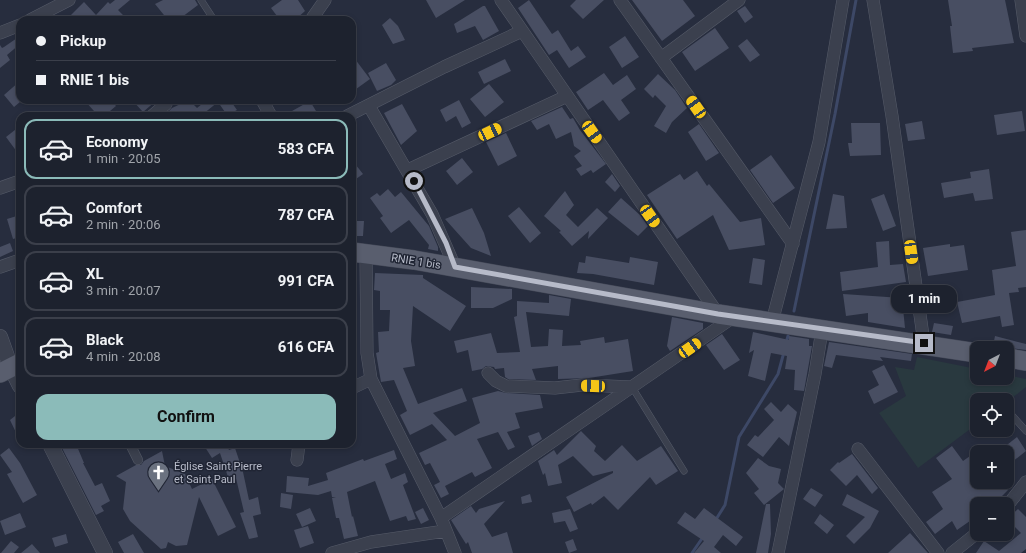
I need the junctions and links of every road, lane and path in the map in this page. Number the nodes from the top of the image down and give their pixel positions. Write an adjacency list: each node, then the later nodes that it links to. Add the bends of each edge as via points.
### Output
1 (68, 0): 10 (street)
2 (201, 0): 11 (lane)
3 (325, 0): 12 (street)
4 (501, 0): 14 (street)
5 (620, 0): 17 (street)
6 (739, 0): 17 (street)
7 (843, 0): 26 (street, via 819,142)
8 (873, 0): 35 (street)
9 (1021, 0): 16 (street)
10 (38, 16)
11 (211, 16)
12 (314, 16)
13 (16, 27): 15 (street)
14 (522, 31): 18 (street); 20 (street, via 444,67)
15 (0, 33)
16 (1026, 36)
17 (661, 58): 26 (street)
18 (567, 96): 23 (street); 31 (street)
19 (166, 104): 21 (street)
20 (369, 106): 22 (street); 23 (street)
21 (157, 112)
22 (356, 112)
23 (408, 170): 30 (street, via 446,243)
24 (16, 182): 25 (street)
25 (0, 188)
26 (793, 244): 32 (street)
27 (359, 253): 30 (main road, RNIE 1 bis); 42 (street)
28 (16, 261): 29 (street)
29 (0, 267)
30 (455, 267): 31 (main road, RNIE 1 bis)
31 (726, 315): 32 (main road, RNIE 1 bis); 44 (street)
32 (772, 322): 33 (main road, RNIE 1 bis)
33 (822, 330): 35 (main road, RNIE 1 bis); 62 (street)
34 (0, 337): 39 (street)
35 (924, 343): 36 (main road, RNIE 1 bis)
36 (970, 352)
37 (1014, 359): 38 (main road)
38 (1026, 362)
39 (10, 368): 41 (street)
40 (488, 373): 44 (street, via 506,386)
41 (16, 379)
42 (370, 379): 43 (street); 56 (street)
43 (356, 386)
44 (632, 387): 53 (lane); 56 (street)
45 (1014, 418): 46 (lane)
46 (1026, 431)
47 (52, 448): 59 (street)
48 (132, 448): 51 (street)
49 (298, 448): 52 (street)
50 (858, 450): 63 (street)
51 (138, 460)
52 (297, 460)
53 (684, 471)
54 (1026, 482): 55 (street)
55 (1014, 497)
56 (441, 518): 57 (street)
57 (445, 531): 60 (street, via 370,542); 61 (street)
58 (970, 539): 64 (street)
59 (105, 553)
60 (332, 553)
61 (455, 553)
62 (778, 553)
63 (938, 553)
64 (952, 553)

